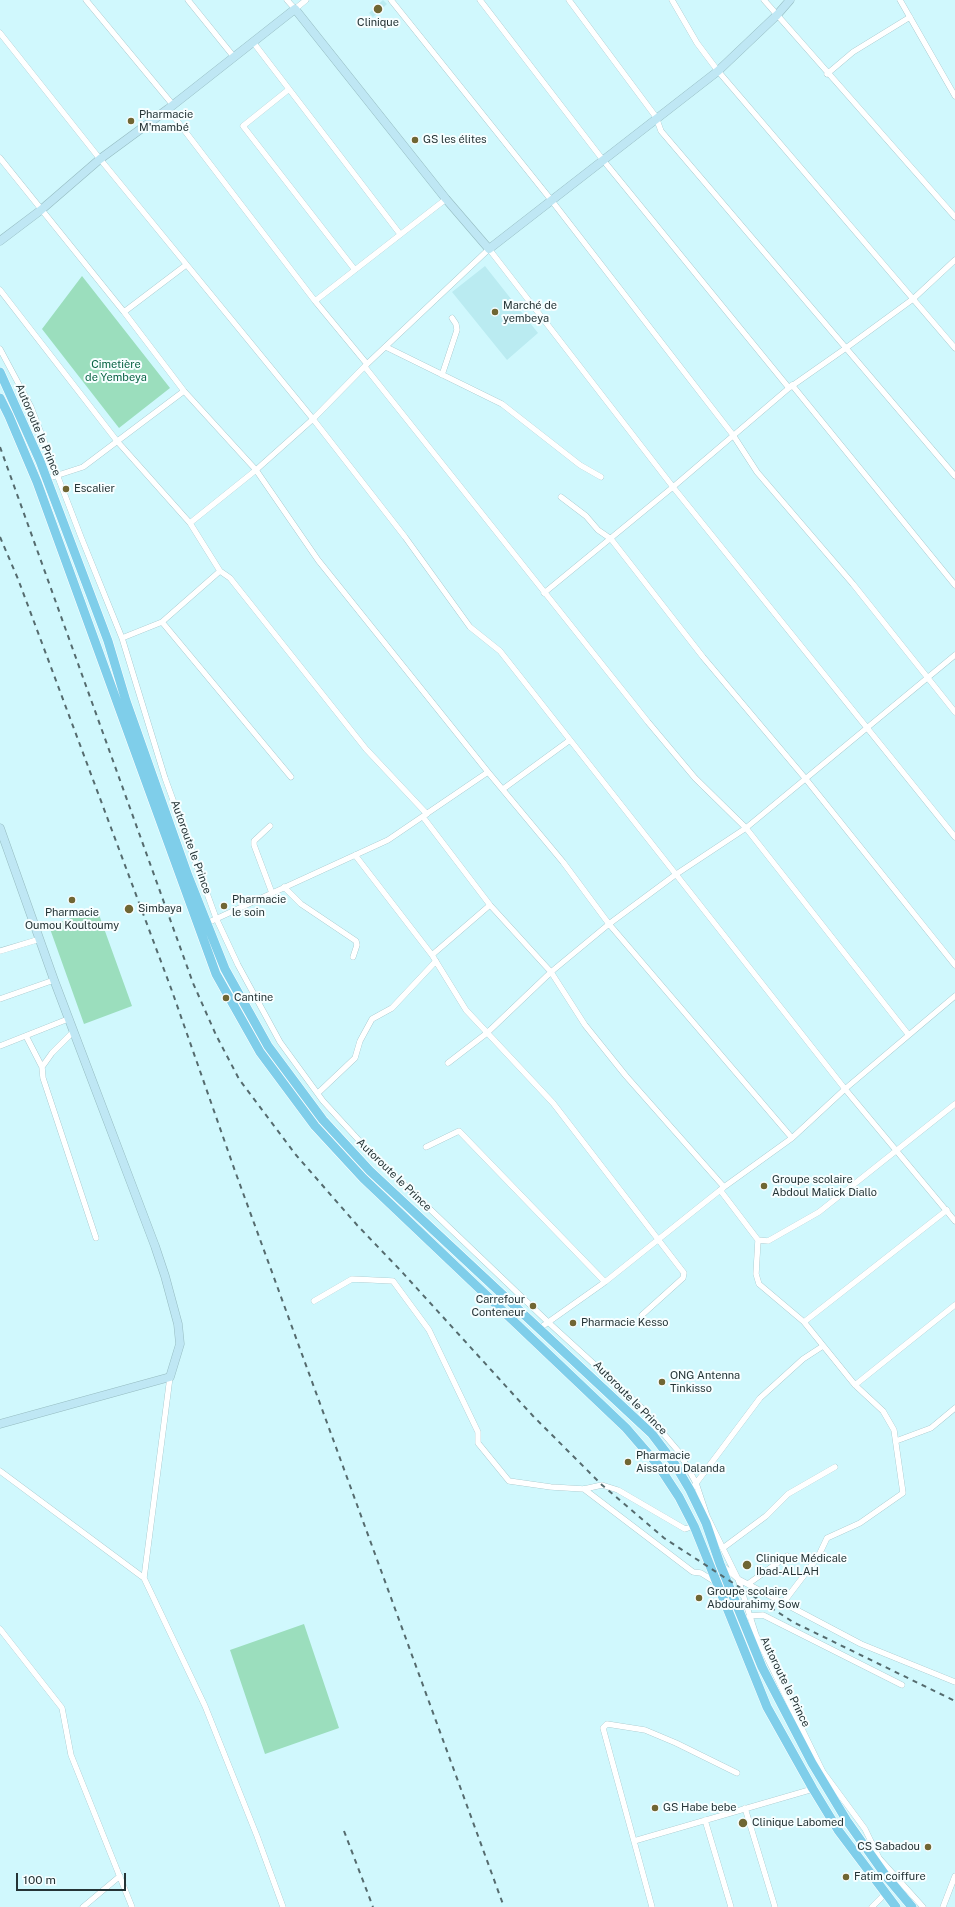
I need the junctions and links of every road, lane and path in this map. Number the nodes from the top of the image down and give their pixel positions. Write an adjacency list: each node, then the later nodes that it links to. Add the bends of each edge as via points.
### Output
1 (86, 0): 22 (street)
2 (188, 0): 17 (street)
3 (288, 0): 12 (street)
4 (306, 0): 12 (street)
5 (480, 0): 26 (street)
6 (569, 0): 23 (street)
7 (672, 0): 18 (street, via 697,43)
8 (764, 0): 13 (street)
9 (790, 0): 13 (street)
10 (900, 0): 14 (street)
11 (394, 1): 28 (street)
12 (295, 9): 16 (street); 27 (street)
13 (777, 16): 18 (street); 19 (street)
14 (910, 17): 19 (street, via 853,52); 21 (street)
15 (0, 33): 25 (street)
16 (253, 42): 17 (street); 20 (street)
17 (234, 57): 22 (street)
18 (718, 71): 23 (street); 38 (street)
19 (827, 74): 30 (street)
20 (288, 90): 31 (street); 36 (street, via 243,126)
21 (955, 96)
22 (171, 107): 25 (street); 39 (street)
23 (656, 117): 26 (street); 43 (street, via 661,131)
24 (0, 158): 29 (street)
25 (100, 159): 29 (street); 35 (street)
26 (603, 160): 28 (street); 49 (street)
27 (446, 199): 31 (street); 33 (street)
28 (552, 201): 33 (street); 53 (street)
29 (41, 210): 32 (street); 40 (street)
30 (955, 217)
31 (400, 234): 36 (street)
32 (0, 241)
33 (488, 249): 42 (street); 60 (street)
34 (955, 260): 38 (street)
35 (186, 264): 40 (street); 52 (street)
36 (355, 270): 39 (street)
37 (0, 290): 54 (street)
38 (913, 299): 43 (street); 44 (street)
39 (315, 301): 46 (street)
40 (124, 312): 50 (street)
41 (452, 318): 48 (street, via 457,330)
42 (386, 347): 46 (street); 48 (street)
43 (846, 348): 49 (street); 57 (street)
44 (955, 348)
45 (0, 349): 56 (street, via 31,407)
46 (366, 366): 52 (street); 66 (street)
47 (0, 372): 59 (main road, Autoroute le Prince)
48 (442, 375): 58 (street, via 502,404)
49 (790, 386): 53 (street); 65 (street)
50 (184, 391): 54 (street); 55 (street)
51 (0, 398): 139 (main road, Autoroute le Prince, via 37,482 216,974 260,1052 315,1126 363,1178 626,1428 658,1465)
52 (313, 418): 55 (street); 73 (street, via 405,537 470,627 500,651)
53 (733, 435): 60 (street); 70 (street, via 757,472)
54 (117, 441): 56 (street, via 83,467); 62 (street)
55 (256, 470): 62 (street); 74 (street, via 318,560)
56 (58, 475): 59 (street); 68 (street)
57 (955, 476)
58 (601, 477)
59 (46, 479): 78 (main road, Autoroute le Prince, via 108,642)
60 (673, 487): 63 (street); 72 (street)
61 (562, 497): 63 (street)
62 (190, 523): 64 (street)
63 (611, 539): 66 (street); 77 (street, via 702,657)
64 (220, 571): 67 (street); 80 (street, via 230,578 366,749)
65 (955, 585)
66 (544, 593): 83 (street, via 695,778)
67 (162, 622): 68 (street); 75 (street)
68 (122, 638): 76 (street)
69 (955, 655): 70 (street)
70 (927, 678): 71 (street); 72 (street)
71 (955, 712)
72 (867, 726): 77 (street); 84 (street)
73 (570, 740): 79 (street); 86 (street)
74 (488, 772): 79 (street); 80 (street)
75 (291, 777)
76 (165, 778): 78 (street); 90 (street)
77 (805, 778): 83 (street); 98 (street)
78 (155, 782): 91 (main road, Autoroute le Prince)
79 (502, 789): 92 (street, via 563,862)
80 (425, 816): 85 (street, via 388,840); 89 (street)
81 (270, 826): 88 (street, via 254,841 254,845)
82 (0, 828): 93 (street)
83 (746, 828): 86 (street); 106 (street)
84 (955, 836)
85 (355, 855): 87 (street); 96 (street)
86 (675, 874): 92 (street); 111 (street)
87 (284, 887): 88 (street); 95 (street, via 301,904 356,941)
88 (272, 893): 90 (street)
89 (490, 906): 96 (street); 99 (street)
90 (216, 918): 91 (street); 112 (street, via 280,1042)
91 (207, 923): 128 (main road, Autoroute le Prince, via 226,969 268,1046 323,1120 370,1171)
92 (609, 924): 99 (street); 114 (street)
93 (40, 939): 94 (street); 100 (street)
94 (0, 951)
95 (353, 956)
96 (432, 956): 97 (street)
97 (436, 961): 105 (street, via 466,1010); 112 (street, via 392,1008 372,1019 360,1041 355,1058)
98 (955, 965)
99 (551, 972): 105 (street); 117 (street, via 585,1025)
100 (54, 980): 102 (street); 103 (street)
101 (955, 996): 106 (street)
102 (0, 999)
103 (68, 1019): 104 (street); 107 (street)
104 (73, 1032): 110 (street); 130 (street, via 165,1276 178,1324 180,1344)
105 (487, 1033): 109 (street); 121 (street, via 553,1104)
106 (908, 1034): 111 (street)
107 (26, 1036): 108 (street); 110 (street)
108 (0, 1046)
109 (448, 1063)
110 (42, 1067): 120 (street, via 43,1078)
111 (845, 1089): 114 (street); 116 (street)
112 (318, 1093): 128 (street, via 366,1148)
113 (955, 1104): 116 (street)
114 (792, 1138): 117 (street)
115 (426, 1147): 123 (street, via 459,1131)
116 (896, 1149): 118 (street); 122 (street, via 818,1212 768,1241)
117 (722, 1188): 121 (street); 122 (street)
118 (947, 1210): 119 (street); 127 (street)
119 (955, 1221)
120 (96, 1238)
121 (659, 1240): 123 (street); 126 (street, via 684,1273 683,1278)
122 (758, 1240): 127 (street, via 756,1274 760,1284)
123 (605, 1282): 128 (street)
124 (314, 1301): 138 (street, via 352,1279 393,1281 429,1330 478,1432 478,1443 509,1481)
125 (955, 1305): 131 (street)
126 (642, 1315)
127 (804, 1322): 129 (street)
128 (544, 1325): 137 (main road, Autoroute le Prince, via 652,1434)
129 (823, 1346): 131 (street); 137 (street, via 803,1359 760,1398)
130 (170, 1377): 133 (street); 143 (street)
131 (855, 1385): 134 (street, via 883,1411 894,1430)
132 (955, 1408): 134 (street, via 931,1428)
133 (0, 1424)
134 (896, 1442): 147 (street, via 903,1493 860,1523 827,1538 818,1557)
135 (835, 1467): 140 (street, via 788,1494 766,1516)
136 (0, 1471): 143 (street)
137 (693, 1486): 140 (street); 142 (main road, Autoroute le Prince)
138 (584, 1489): 139 (street, via 602,1485 618,1490 685,1529); 145 (street, via 693,1572 701,1573)
139 (694, 1526): 145 (main road, Autoroute le Prince)
140 (723, 1548): 144 (street)
141 (787, 1556): 146 (street)
142 (720, 1564): 144 (street); 168 (main road, Autoroute le Prince, via 762,1668 812,1763 886,1876)
143 (144, 1578): 162 (street, via 205,1706)
144 (738, 1579): 146 (street); 148 (street)
145 (717, 1583): 153 (main road, Autoroute le Prince, via 767,1707)
146 (748, 1584): 147 (street)
147 (783, 1603): 150 (street, via 861,1644)
148 (749, 1616): 151 (street, via 763,1615); 169 (street, via 759,1642 823,1772 866,1829 879,1858)
149 (0, 1629): 157 (street, via 62,1708 72,1755)
150 (955, 1682)
151 (902, 1685)
152 (737, 1773): 156 (street, via 645,1730 605,1725 602,1730)
153 (813, 1789): 154 (street); 159 (main road, Autoroute le Prince, via 838,1830)
154 (746, 1808): 155 (street); 165 (street)
155 (705, 1820): 156 (street); 164 (street)
156 (634, 1841): 163 (street)
157 (120, 1876): 160 (street); 161 (street)
158 (955, 1876): 170 (street)
159 (885, 1894): 166 (street); 167 (main road, Autoroute le Prince)
160 (83, 1907)
161 (132, 1907)
162 (283, 1907)
163 (652, 1907)
164 (731, 1907)
165 (775, 1907)
166 (872, 1907)
167 (896, 1907)
168 (912, 1907)
169 (923, 1907)
170 (943, 1907)

